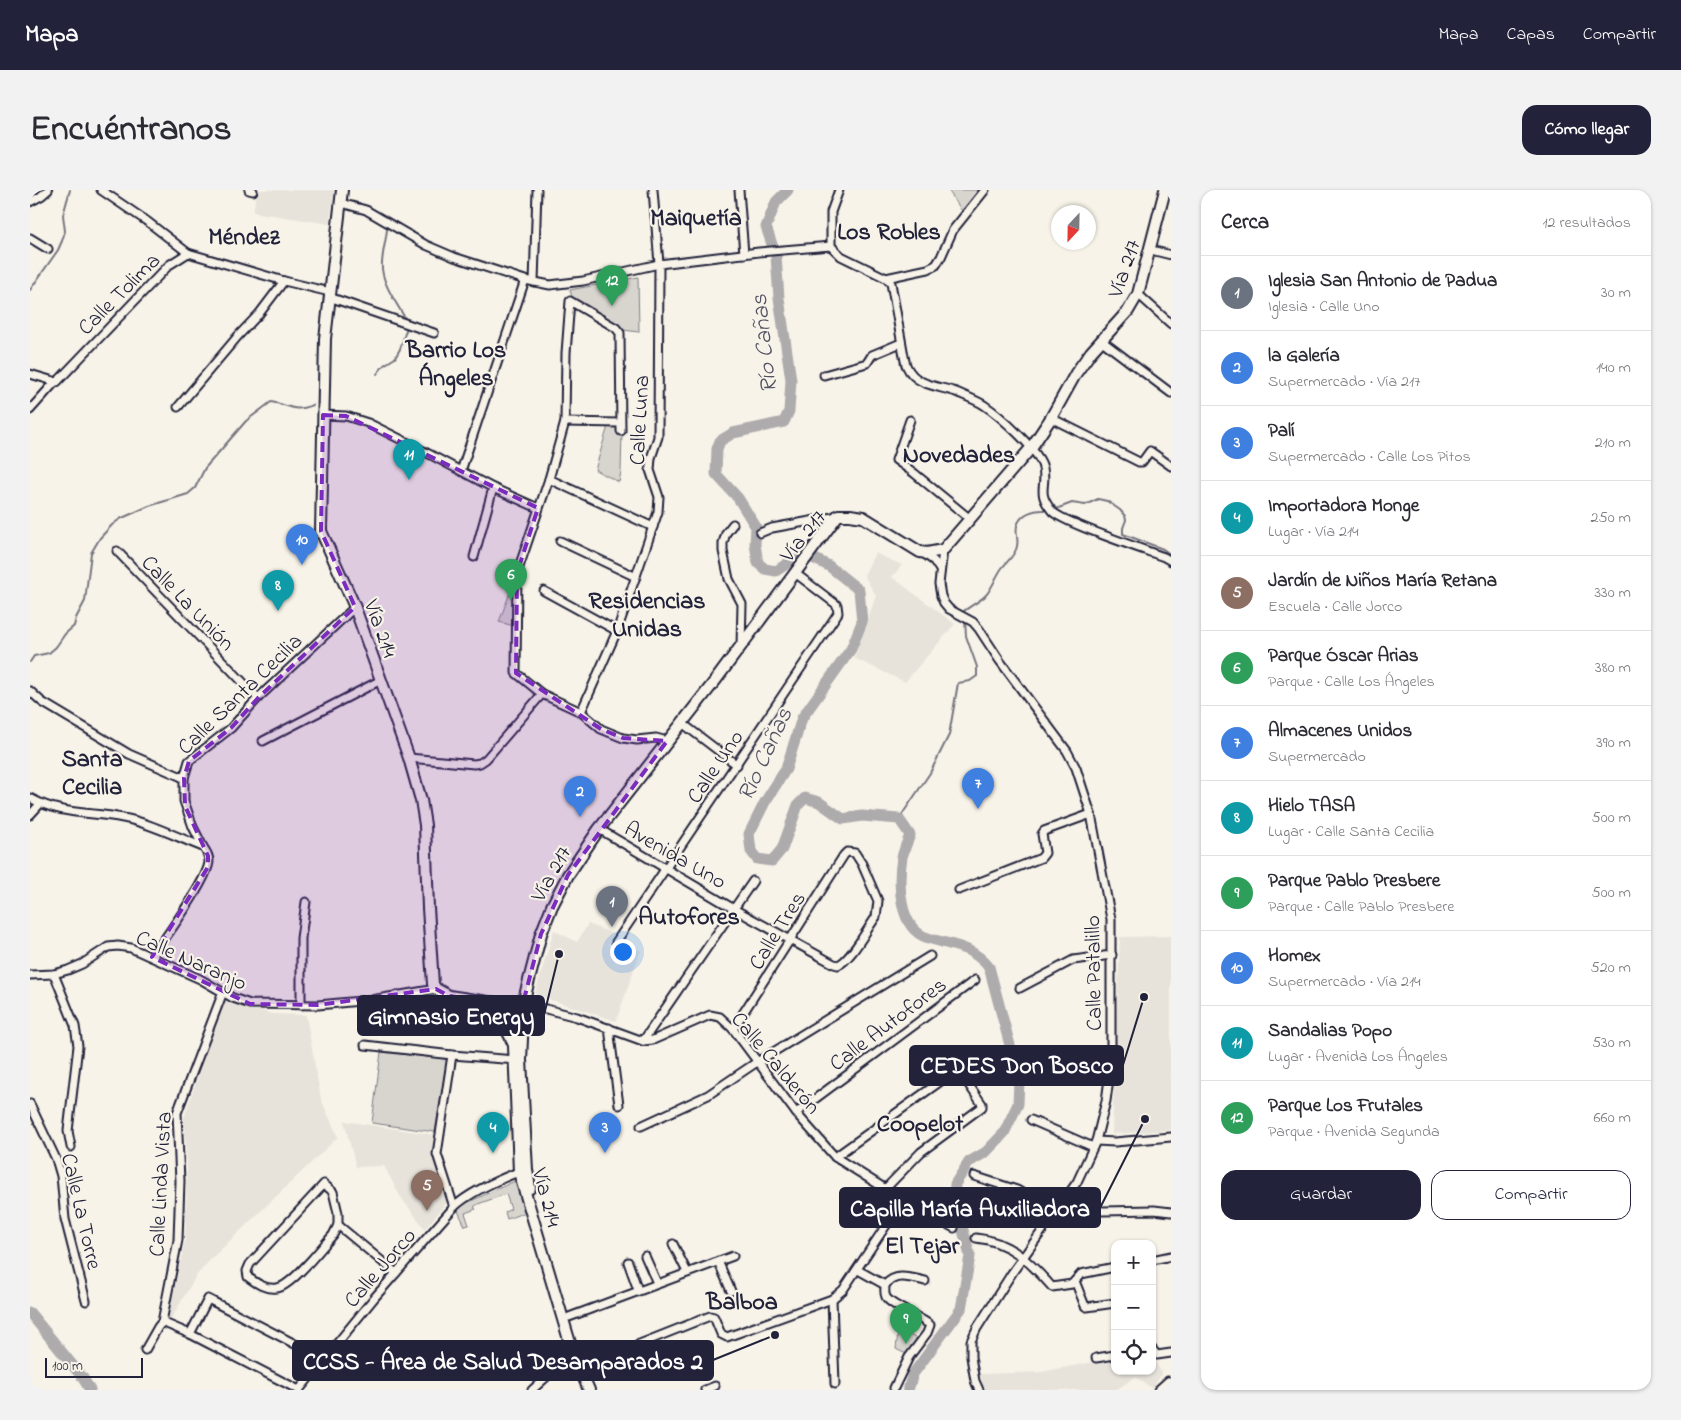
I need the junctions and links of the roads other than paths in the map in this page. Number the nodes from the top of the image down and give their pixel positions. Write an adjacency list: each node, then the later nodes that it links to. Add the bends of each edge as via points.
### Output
1 (48, 190): 10 (street)
2 (101, 190): 16 (street)
3 (342, 190): 11 (main road, Vía 214)
4 (537, 190): 23 (street)
5 (654, 190): 19 (street, Calle Luna)
6 (739, 190): 17 (street)
7 (839, 190): 13 (street, via 831,212)
8 (985, 190): 20 (street, via 953,230 936,265)
9 (1165, 190): 15 (main road, Vía 217)
10 (30, 202)
11 (341, 203): 21 (street, via 366,210 426,246); 24 (main road, Vía 214)
12 (30, 238): 14 (street)
13 (831, 246): 17 (street); 20 (street, via 841,256)
14 (48, 249)
15 (1151, 250): 18 (street); 25 (main road, Vía 217)
16 (188, 253): 22 (street, Calle Tolima); 32 (street, Calle Tolima, via 169,265)
17 (744, 254): 19 (street)
18 (1171, 255)
19 (659, 264): 23 (street, via 566,284); 51 (street, Calle Luna, via 658,437 650,470 659,497)
20 (886, 278): 29 (street, via 894,295)
21 (525, 280): 23 (street); 44 (street)
22 (284, 281): 24 (street, Calle Tolima); 34 (street)
23 (534, 282)
24 (329, 294): 27 (street, Calle Tolima); 36 (main road, Vía 214)
25 (1138, 294): 26 (street); 28 (main road, Vía 217)
26 (1171, 324)
27 (434, 333)
28 (1102, 342): 33 (street); 37 (main road, Vía 217, via 1076,372)
29 (901, 343): 31 (street, via 872,355 866,363); 42 (street, via 907,368 916,378 983,404)
30 (30, 374): 32 (street)
31 (824, 375)
32 (55, 382): 35 (street, Calle Tolima)
33 (1171, 393)
34 (178, 408)
35 (30, 410)
36 (323, 415): 44 (street, via 346,416 368,423); 63 (main road, Vía 214, via 321,531)
37 (1051, 418): 42 (main road, Vía 217); 43 (street, via 1139,462 1150,452)
38 (910, 420): 49 (street, via 896,460)
39 (565, 422): 40 (street); 40 (street, via 570,301 618,330 621,353); 45 (street)
40 (620, 423): 41 (street)
41 (621, 431)
42 (1031, 448): 49 (main road, Vía 217); 58 (street, via 1043,467 1042,496 1052,512)
43 (1171, 466)
44 (461, 471): 46 (street)
45 (549, 479): 47 (street); 51 (street)
46 (493, 488): 47 (street); 57 (street)
47 (538, 508): 68 (street, via 516,573 516,673)
48 (838, 516): 52 (street); 56 (main road, Vía 217, via 863,517); 60 (main road, Vía 217)
49 (970, 518): 54 (main road, Vía 217)
50 (733, 524): 65 (street, via 726,533 723,550 729,579 742,604)
51 (653, 527): 61 (street, Calle Luna)
52 (760, 533)
53 (560, 541): 61 (street)
54 (943, 550): 56 (main road); 59 (street, Calle Patalillo)
55 (117, 551): 69 (street, Calle La Unión)
56 (920, 552): 59 (street, via 934,561)
57 (474, 557)
58 (1171, 562)
59 (940, 570): 79 (street, Calle Patalillo, via 941,596 949,609 973,622 1067,751)
60 (796, 573): 65 (main road, Vía 217); 75 (street, Calle Uno, via 838,605 838,613)
61 (636, 577): 64 (street, Calle Luna)
62 (544, 591): 64 (street)
63 (355, 607): 66 (main road, Vía 214); 69 (street, Calle Santa Cecilia)
64 (617, 631): 70 (street, Calle Luna)
65 (741, 646): 71 (main road, Vía 217)
66 (381, 680): 72 (street); 74 (main road, Vía 214)
67 (30, 691): 76 (street, via 42,702 129,754)
68 (542, 694): 70 (street); 74 (street, via 480,763)
69 (258, 698): 76 (street, Calle Santa Cecilia, via 231,728 191,759)
70 (581, 712): 73 (street, via 602,730 618,736)
71 (682, 723): 73 (main road, Vía 217); 75 (street)
72 (263, 741)
73 (668, 741): 81 (main road, Vía 217)
74 (408, 758): 98 (main road, Vía 214, via 425,825 432,979)
75 (737, 765): 83 (street, Calle Uno)
76 (184, 778): 82 (street, Calle Santa Cecilia, via 185,806)
77 (30, 798): 78 (street)
78 (40, 804): 80 (street); 82 (street, via 79,814 128,819)
79 (1091, 814): 85 (street, via 1044,830 1045,853 1042,858); 90 (street, Calle Patalillo, via 1111,919)
80 (30, 815)
81 (598, 829): 83 (street, Avenida Uno); 102 (main road, Vía 217, via 568,874 552,906)
82 (203, 847): 92 (street, Calle Santa Cecilia, via 208,856 208,867)
83 (666, 869): 87 (street, Avenida Uno); 89 (street, Calle Uno)
84 (753, 881): 87 (street)
85 (959, 890)
86 (306, 902): 101 (street, via 301,938)
87 (734, 909): 88 (street, Avenida Uno); 105 (street)
88 (791, 939): 93 (street, Avenida Uno, via 834,964); 93 (street, Calle Tres, via 844,855 850,852 862,864 878,902 878,910); 104 (street, Calle Tres)
89 (616, 942)
90 (1112, 955): 97 (street, via 1073,960); 119 (street, Calle Patalillo, via 1111,1064)
91 (930, 956): 111 (street)
92 (152, 957): 94 (street, Calle Naranjo, via 131,948 108,947 82,964); 99 (street, Calle Naranjo)
93 (841, 964)
94 (54, 974): 95 (street, Calle Naranjo); 120 (street, via 75,1026 78,1046 68,1130)
95 (30, 976)
96 (975, 980): 115 (street, Calle Autofores)
97 (1020, 988)
98 (436, 990): 100 (main road); 101 (street, Calle Naranjo, via 370,1000)
99 (223, 992): 101 (street, Calle Naranjo, via 250,1004); 155 (street, Calle Linda Vista, via 177,1113 178,1240)
100 (476, 1001): 102 (main road); 107 (main road, via 498,1017)
101 (301, 1005)
102 (522, 1007): 103 (street, via 551,1010); 107 (main road, Vía 214, via 517,1018); 110 (main road, Vía 214)
103 (609, 1028): 105 (street); 114 (street)
104 (733, 1029): 105 (street, Calle Calderón, via 720,1017 710,1015 653,1040); 111 (street, Calle Calderón)
105 (643, 1041)
106 (365, 1045): 109 (street)
107 (514, 1046): 110 (main road, Vía 214)
108 (980, 1053): 112 (street)
109 (452, 1055): 110 (street); 127 (street, via 437,1154)
110 (518, 1060): 122 (main road, Vía 214)
111 (757, 1062): 115 (street, Calle Calderón); 117 (street, via 708,1095)
112 (958, 1069): 121 (street); 124 (street, via 982,1107 921,1152)
113 (30, 1104): 152 (street, Calle La Torre, via 56,1158 65,1220)
114 (619, 1105)
115 (796, 1113): 121 (street, Calle Calderón)
116 (1031, 1120): 119 (street)
117 (641, 1126)
118 (1171, 1137): 119 (street)
119 (1095, 1144): 125 (street, Calle Patalillo, via 1078,1182)
120 (71, 1147)
121 (835, 1157): 124 (street, Calle Calderón)
122 (523, 1171): 127 (street, Calle Jorco, via 474,1193); 154 (main road, Vía 214); 158 (main road, Vía 214)
123 (974, 1176): 129 (street, via 1017,1190)
124 (886, 1188): 126 (street, Calle Calderón)
125 (1066, 1199): 128 (street, via 1086,1209); 129 (street, Calle Patalillo)
126 (903, 1200): 131 (street, Calle Calderón); 142 (street)
127 (454, 1207): 144 (street, Calle Jorco)
128 (1171, 1212)
129 (1054, 1213): 137 (street, Calle Patalillo)
130 (338, 1225): 130 (street, via 333,1192 324,1184 250,1264 248,1277 268,1288 289,1283 334,1235); 144 (street)
131 (954, 1228)
132 (976, 1238): 137 (street, via 990,1240)
133 (673, 1244): 143 (street)
134 (646, 1256): 147 (street)
135 (733, 1256): 139 (street)
136 (1171, 1256): 138 (street)
137 (1024, 1257): 146 (street, via 1052,1287); 174 (street, Calle Patalillo, via 971,1341 971,1357)
138 (1156, 1259)
139 (718, 1261): 143 (street); 150 (street)
140 (628, 1262): 149 (street)
141 (1111, 1268): 146 (street, via 1081,1274)
142 (858, 1270): 148 (street); 151 (street)
143 (687, 1272): 147 (street)
144 (396, 1273): 163 (street, Calle Jorco)
145 (925, 1281): 148 (street, via 900,1276)
146 (1075, 1281): 153 (street, via 1085,1306)
147 (657, 1283): 149 (street)
148 (885, 1285): 168 (street, via 885,1295 892,1304 930,1325 908,1358)
149 (638, 1290): 154 (street)
150 (731, 1291)
151 (832, 1299): 164 (street, via 727,1337 721,1334 714,1317 710,1316); 166 (street)
152 (86, 1301)
153 (1111, 1304)
154 (569, 1317): 164 (main road, Vía 214)
155 (162, 1322): 156 (street); 157 (street, Calle Linda Vista)
156 (190, 1334): 163 (street, via 208,1299); 169 (street)
157 (145, 1350)
158 (573, 1353): 164 (main road, Vía 214); 170 (street)
159 (1156, 1354): 160 (street)
160 (1171, 1354)
161 (1111, 1356): 162 (street)
162 (1096, 1358)
163 (324, 1360): 169 (street, Calle Jorco)
164 (582, 1367): 171 (main road, Vía 214); 172 (main road, Vía 214)
165 (1168, 1381): 175 (street)
166 (835, 1384)
167 (715, 1386): 173 (street)
168 (894, 1388)
169 (299, 1390)
170 (532, 1390)
171 (590, 1390)
172 (597, 1390)
173 (705, 1390)
174 (979, 1390)
175 (1158, 1390)

